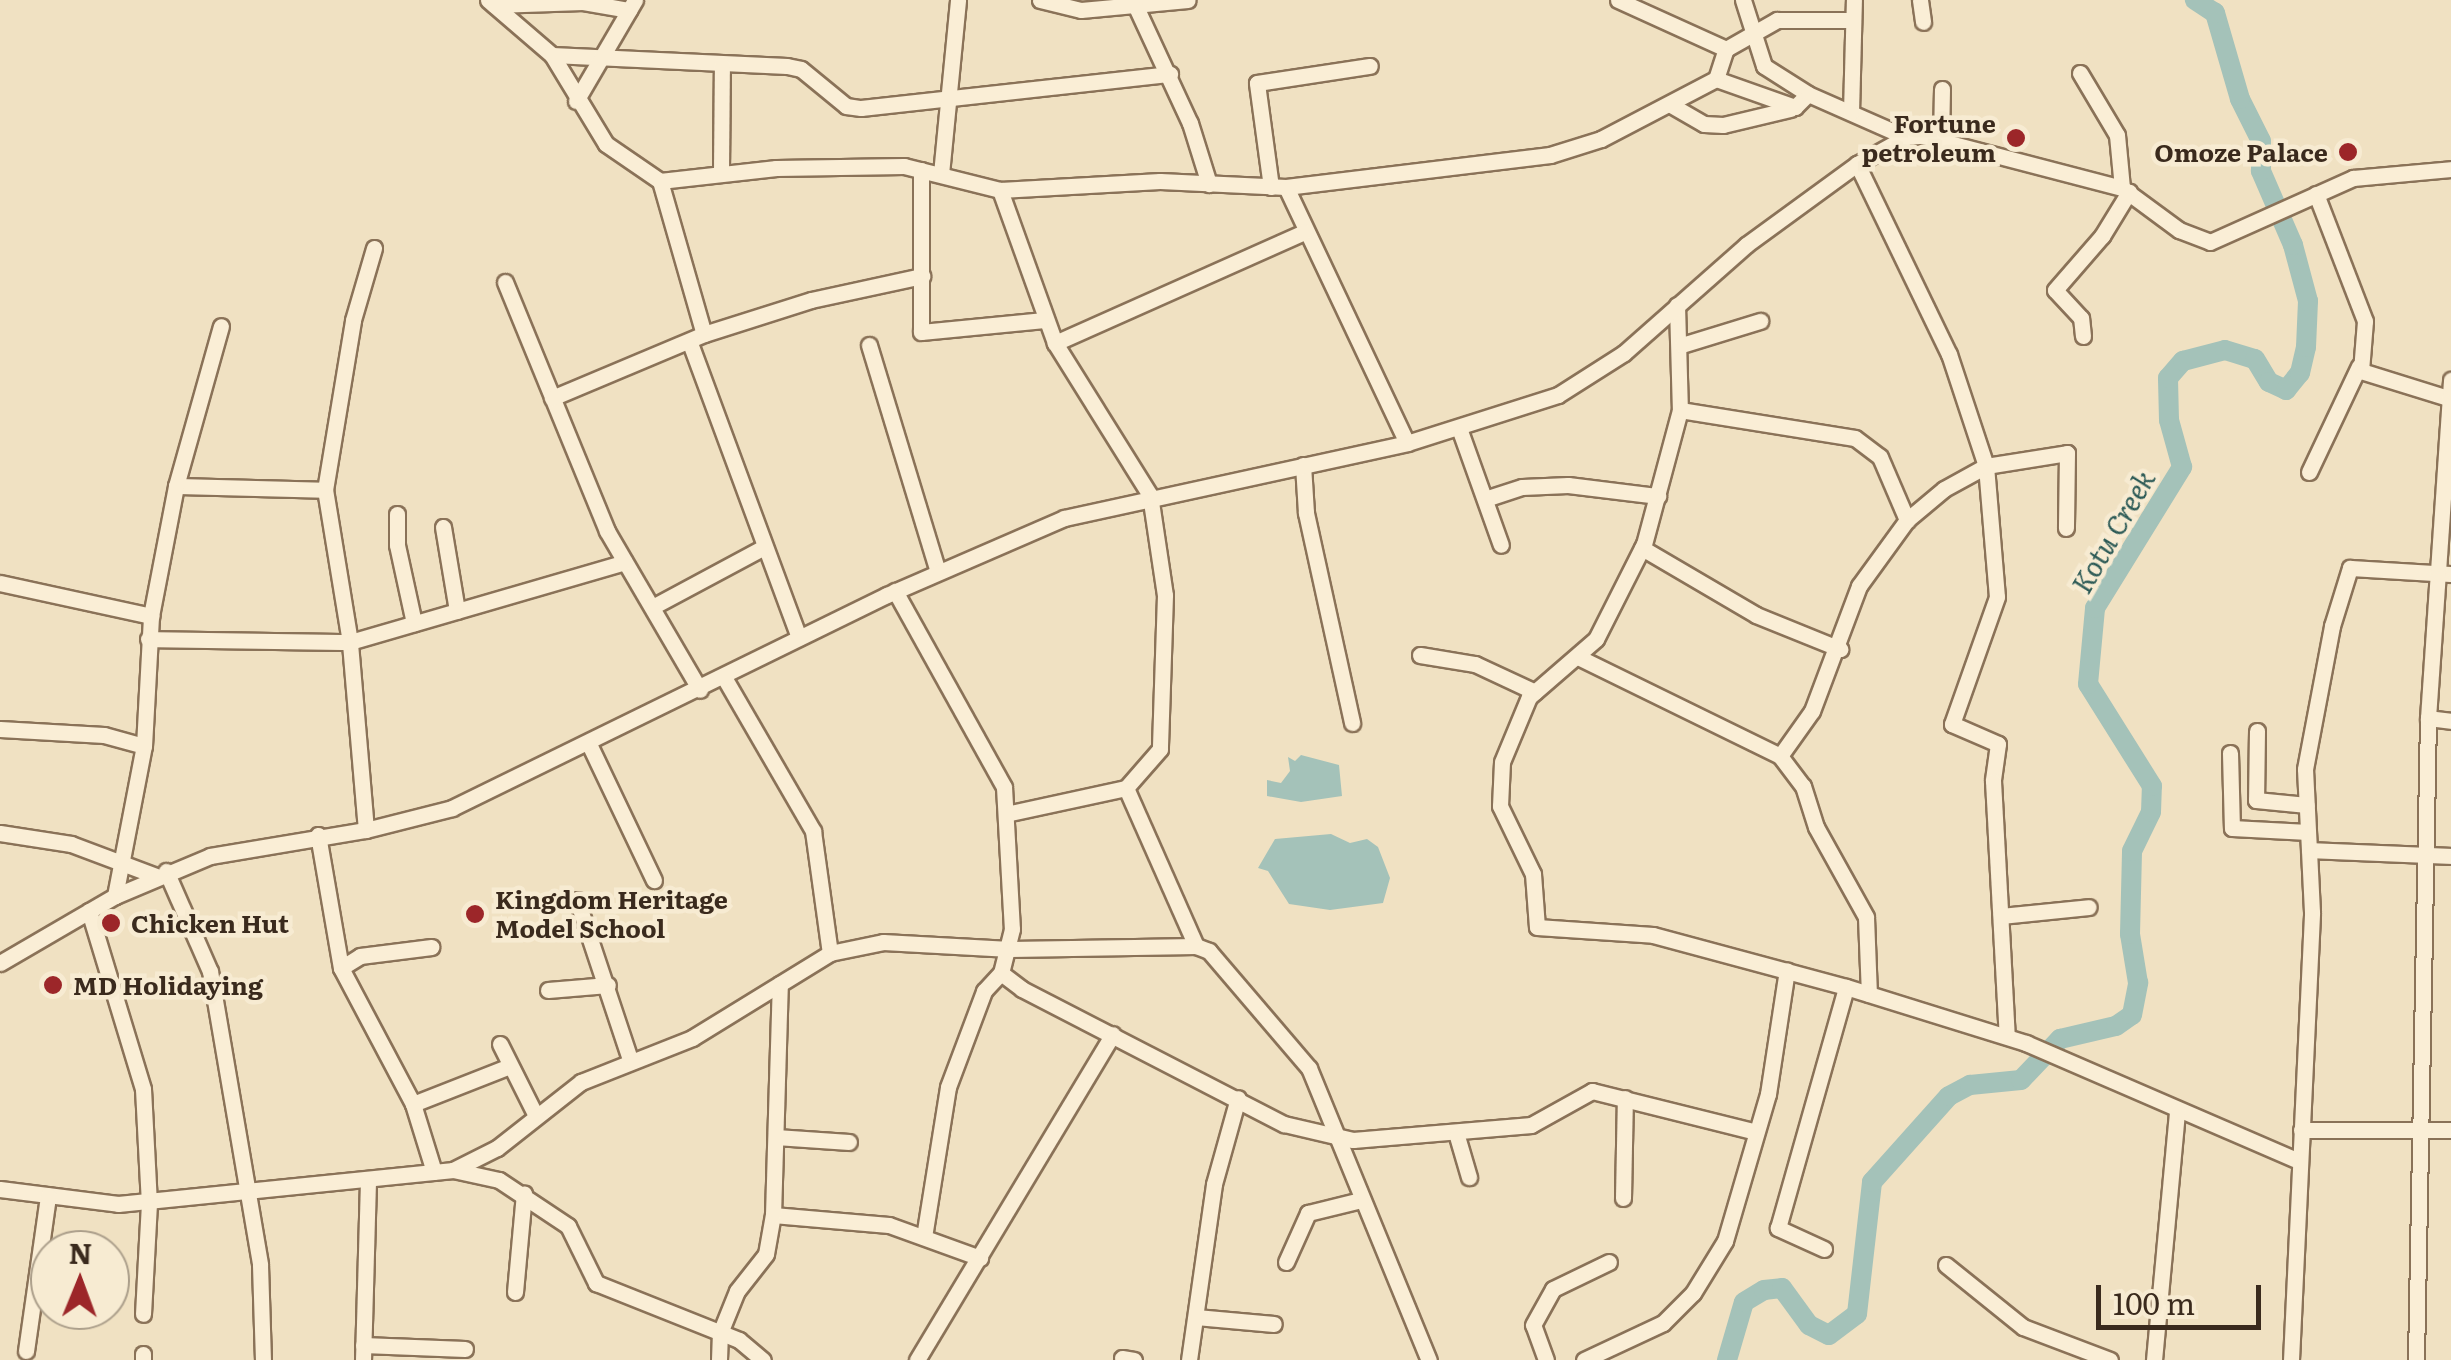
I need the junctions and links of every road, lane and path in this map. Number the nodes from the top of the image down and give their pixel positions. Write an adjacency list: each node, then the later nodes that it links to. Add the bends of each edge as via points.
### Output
1 (958, 0): 25 (street)
2 (1040, 0): 10 (street)
3 (1188, 0): 11 (street)
4 (1618, 0): 15 (street)
5 (1743, 0): 14 (street)
6 (1854, 0): 12 (street)
7 (1920, 0): 13 (street)
8 (491, 2): 9 (street); 16 (street)
9 (632, 5): 17 (street)
10 (1113, 5): 11 (street)
11 (1138, 9): 21 (street)
12 (1851, 20): 14 (street, via 1796,15); 29 (street)
13 (1923, 22)
14 (1751, 36): 15 (street); 24 (street, via 1764,66)
15 (1726, 49): 22 (street)
16 (552, 55): 17 (street); 26 (street)
17 (604, 61): 18 (street); 26 (street)
18 (722, 65): 25 (street, via 802,69 846,106); 35 (street)
19 (1370, 66): 39 (street, via 1258,83)
20 (2080, 73): 41 (street, via 2116,135)
21 (1170, 74): 25 (street); 38 (street)
22 (1716, 79): 27 (street); 28 (street)
23 (1942, 89): 31 (street)
24 (1808, 94): 28 (street); 29 (street)
25 (949, 97): 36 (street)
26 (576, 101): 37 (street, via 606,144)
27 (1671, 105): 28 (street, via 1704,124 1722,125); 39 (street, via 1550,155)
28 (1795, 108)
29 (1851, 112): 30 (street)
30 (1906, 138): 31 (street); 32 (street)
31 (1942, 140): 41 (street)
32 (1857, 164): 47 (street); 64 (street, via 1949,354)
33 (2451, 169): 42 (street, via 2373,172)
34 (921, 170): 35 (street); 36 (street); 45 (street)
35 (720, 172): 37 (street)
36 (941, 174): 40 (street)
37 (660, 181): 52 (street)
38 (1208, 184): 39 (street); 40 (street)
39 (1278, 187): 43 (street)
40 (1000, 190): 48 (street)
41 (2126, 190): 42 (street, via 2179,230 2210,242); 51 (street, via 2102,236 2055,290 2081,318)
42 (2316, 194): 56 (street, via 2365,321)
43 (1304, 232): 53 (street); 62 (street)
44 (374, 248): 67 (street, via 354,320)
45 (922, 276): 48 (street, via 921,332); 52 (street, via 811,300)
46 (505, 282): 58 (street)
47 (1676, 305): 55 (street); 61 (street, via 1586,380)
48 (1044, 320): 53 (street)
49 (1760, 321): 55 (street)
50 (220, 326): 66 (street)
51 (2083, 336)
52 (697, 339): 58 (street); 76 (street)
53 (1055, 343): 68 (street)
54 (869, 345): 79 (street)
55 (1682, 345): 60 (street)
56 (2359, 366): 59 (street); 65 (street)
57 (2451, 380): 59 (street)
58 (552, 398): 78 (street)
59 (2450, 398): 80 (street)
60 (1680, 410): 69 (street); 72 (street, via 1855,438 1880,457)
61 (1459, 428): 62 (street); 70 (street)
62 (1407, 443): 63 (street)
63 (1302, 465): 68 (street); 98 (street, via 1306,513)
64 (1986, 466): 72 (street); 74 (street, via 2027,454 2066,453); 122 (street, via 1997,597 1952,724 1998,744 1993,781)
65 (2309, 472)
66 (176, 486): 67 (street); 85 (street)
67 (325, 490): 89 (street)
68 (1150, 495): 79 (street, via 1064,518); 105 (street, via 1164,566 1160,750)
69 (1658, 496): 70 (street, via 1568,485 1522,486); 77 (street)
70 (1485, 499): 75 (street)
71 (398, 514): 86 (street, via 396,546)
72 (1907, 520): 90 (street, via 1859,586)
73 (444, 527): 84 (street)
74 (2066, 528)
75 (1501, 544)
76 (764, 547): 83 (street); 87 (street)
77 (1642, 548): 90 (street, via 1756,615); 92 (street)
78 (625, 562): 83 (street); 84 (street)
79 (938, 572): 82 (street)
80 (2444, 574): 96 (street); 106 (street, via 2361,565 2346,575 2305,769)
81 (0, 583): 85 (street)
82 (895, 591): 87 (street); 107 (street, via 995,764)
83 (656, 605): 94 (street)
84 (457, 611): 86 (street)
85 (151, 616): 88 (street)
86 (414, 623): 89 (street)
87 (799, 638): 93 (street)
88 (148, 639): 89 (street); 102 (street)
89 (350, 642): 108 (street)
90 (1840, 649): 104 (street, via 1812,711)
91 (1420, 654): 95 (street, via 1475,664)
92 (1580, 658): 95 (street); 104 (street)
93 (724, 678): 94 (street); 126 (street, via 813,831)
94 (700, 690): 101 (street)
95 (1535, 692): 129 (street, via 1502,762 1497,789 1532,874 1537,927 1653,935)
96 (2428, 718): 97 (street); 113 (street)
97 (2451, 721)
98 (1352, 722)
99 (0, 729): 102 (street, via 104,735)
100 (2257, 731): 106 (street, via 2256,800)
101 (588, 744): 108 (street, via 452,808); 117 (street)
102 (144, 746): 115 (street)
103 (2230, 753): 109 (street, via 2232,828)
104 (1780, 756): 135 (street, via 1803,786 1816,827 1866,916)
105 (1126, 788): 107 (street); 123 (street)
106 (2307, 805): 109 (street)
107 (1010, 814): 125 (street)
108 (366, 830): 111 (street)
109 (2308, 832): 112 (street)
110 (0, 833): 115 (street, via 71,844)
111 (318, 835): 116 (street, via 234,849); 128 (street)
112 (2309, 850): 113 (street); 147 (street)
113 (2428, 854): 114 (street); 146 (street)
114 (2451, 856)
115 (121, 864): 116 (street); 118 (street)
116 (161, 873): 118 (street); 160 (street, via 210,971)
117 (654, 880)
118 (115, 896): 121 (street)
119 (577, 900): 132 (street)
120 (2089, 907): 122 (street)
121 (89, 911): 127 (street); 165 (street, via 143,1089)
122 (2000, 916): 137 (street)
123 (1196, 946): 125 (street); 150 (street, via 1210,951 1309,1068)
124 (430, 947): 128 (street, via 360,956)
125 (1010, 949): 126 (street, via 883,942); 130 (street)
126 (830, 953): 131 (street)
127 (0, 962)
128 (341, 968): 143 (street)
129 (1787, 970): 133 (street); 149 (street)
130 (1002, 972): 136 (street); 167 (street, via 984,991 948,1088)
131 (780, 984): 139 (street, via 692,1038); 152 (street)
132 (608, 985): 134 (street); 139 (street)
133 (1846, 987): 135 (street); 168 (street, via 1778,1228 1791,1240)
134 (548, 990)
135 (1870, 994): 137 (street)
136 (1112, 1034): 141 (street); 169 (street)
137 (2007, 1036): 144 (street)
138 (500, 1044): 140 (street)
139 (630, 1059): 145 (street)
140 (510, 1066): 143 (street); 145 (street)
141 (1238, 1098): 150 (street, via 1284,1124); 175 (street, via 1214,1184)
142 (1625, 1098): 149 (street); 151 (street, via 1583,1092 1531,1125); 163 (street)
143 (413, 1104): 156 (street)
144 (2176, 1111): 154 (street); 190 (street)
145 (535, 1114): 155 (street, via 498,1148)
146 (2423, 1128): 147 (street); 148 (street); 192 (street)
147 (2301, 1130): 154 (street)
148 (2451, 1130)
149 (1756, 1132): 188 (street, via 1725,1241 1693,1293 1662,1323)
150 (1336, 1136): 151 (street); 164 (street)
151 (1457, 1136): 157 (street)
152 (776, 1137): 153 (street); 166 (street)
153 (849, 1142)
154 (2299, 1161): 191 (street)
155 (453, 1170): 156 (street); 161 (street)
156 (434, 1172): 158 (street)
157 (1469, 1177)
158 (368, 1180): 160 (street); 180 (street)
159 (0, 1190): 162 (street)
160 (248, 1190): 165 (street); 181 (street, via 260,1265)
161 (524, 1193): 173 (street); 177 (street, via 568,1226 596,1284)
162 (48, 1196): 165 (street); 179 (street)
163 (1623, 1198)
164 (1361, 1200): 170 (street, via 1308,1213); 186 (street)
165 (149, 1202): 174 (street)
166 (774, 1215): 167 (street, via 872,1222); 177 (street, via 766,1254 737,1291)
167 (924, 1237): 169 (street)
168 (1824, 1249)
169 (980, 1258): 184 (street)
170 (1286, 1262)
171 (1609, 1262): 187 (street, via 1553,1289 1533,1325)
172 (1946, 1264): 189 (street, via 2024,1327)
173 (515, 1292)
174 (142, 1314)
175 (1196, 1317): 176 (street); 185 (street)
176 (1274, 1324)
177 (720, 1333): 182 (street); 183 (street)
178 (465, 1349): 180 (street)
179 (26, 1350)
180 (363, 1352)
181 (263, 1360)
182 (719, 1360)
183 (763, 1360)
184 (917, 1360)
185 (1190, 1360)
186 (1429, 1360)
187 (1546, 1360)
188 (1584, 1360)
189 (2110, 1360)
190 (2154, 1360)
191 (2291, 1360)
192 (2416, 1360)

